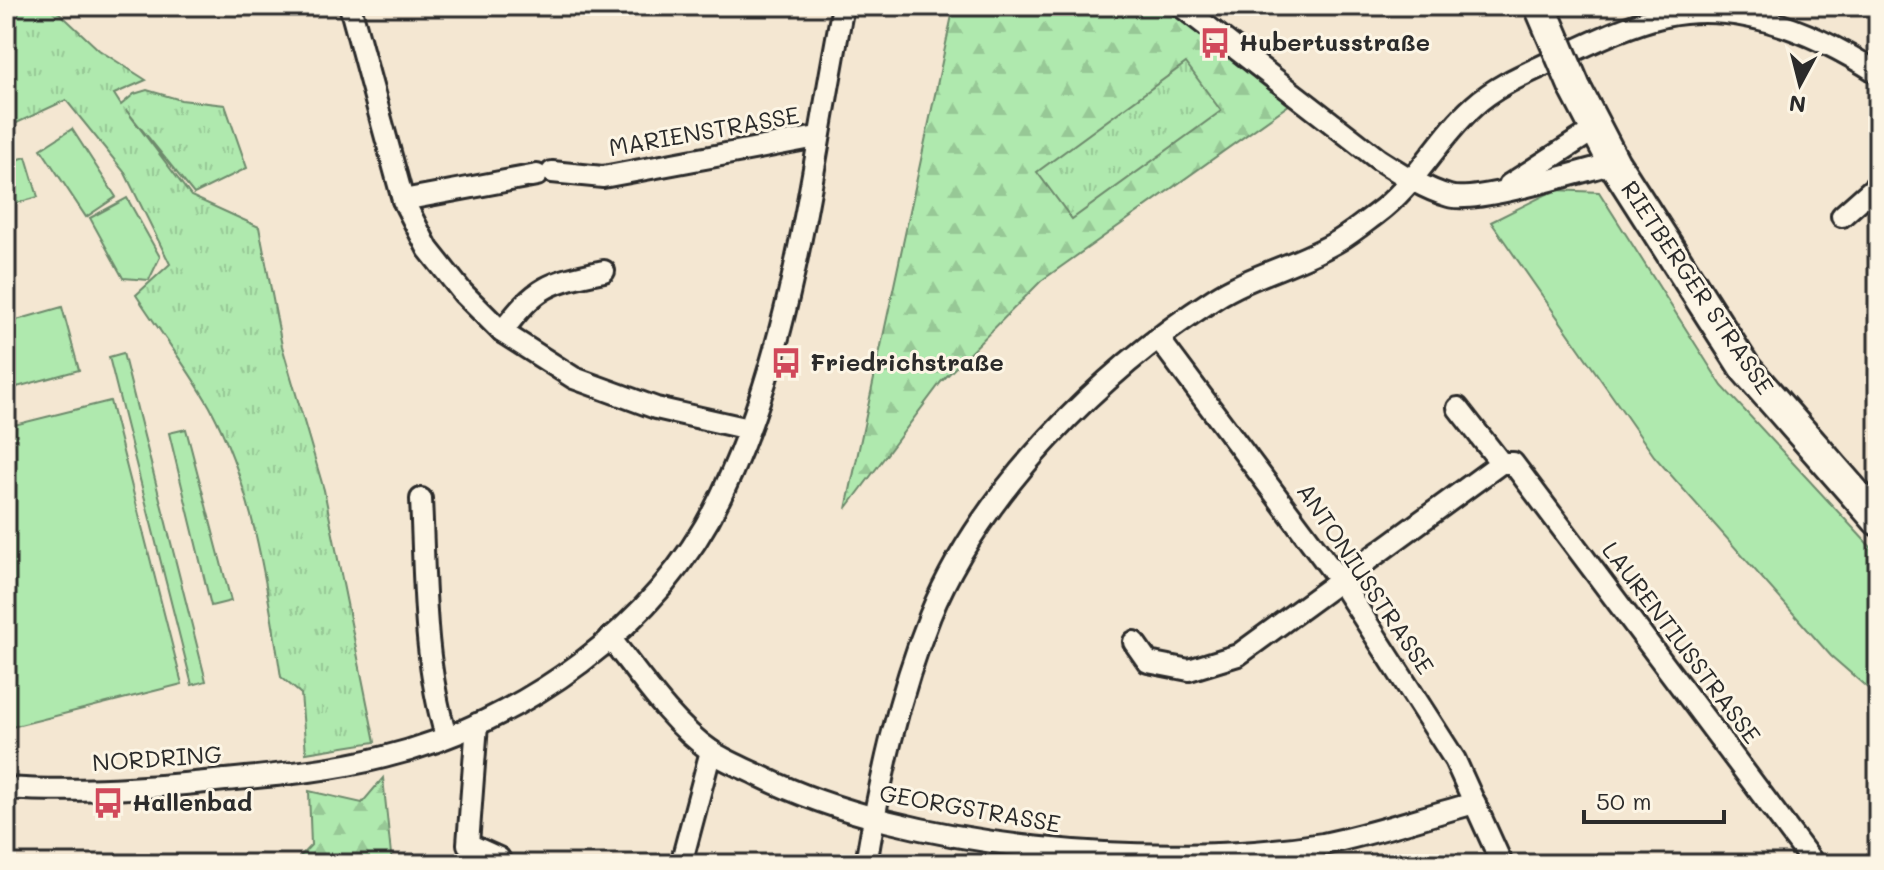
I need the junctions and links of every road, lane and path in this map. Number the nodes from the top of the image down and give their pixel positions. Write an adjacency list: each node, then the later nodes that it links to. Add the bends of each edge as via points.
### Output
1 (350, 6): 12 (street)
2 (843, 6): 7 (street)
3 (1181, 6): 9 (street, RIETBERGER STRASSE, via 1349,138)
4 (1540, 6): 6 (main road, RIETBERGER STRASSE, bridge)
5 (1875, 63): 9 (street, via 1765,18 1725,12 1670,14 1599,39 1497,89 1448,130)
6 (1597, 128): 8 (main road, RIETBERGER STRASSE); 11 (street, RIETBERGER STRASSE)
7 (817, 137): 12 (street, MARIENSTRASSE, via 603,177 544,174); 18 (street, via 787,305)
8 (1614, 163): 11 (street, RIETBERGER STRASSE); 21 (main road, RIETBERGER STRASSE, via 1745,368)
9 (1410, 179): 11 (street, RIETBERGER STRASSE, via 1451,197); 16 (street, via 1384,208 1340,240 1217,297)
10 (1878, 184): 13 (street)
11 (1503, 190)
12 (403, 200): 15 (street, via 428,249)
13 (1842, 216)
14 (604, 271): 15 (street, via 555,280 524,302)
15 (502, 332): 18 (street, via 574,378 656,408)
16 (1159, 339): 22 (street, ANTONIUSSTRASSE); 30 (street, via 1063,420 987,514 931,614 896,716)
17 (1458, 408): 19 (street, LAURENTIUSSTRASSE)
18 (749, 429): 23 (street, via 721,497 685,561)
19 (1501, 463): 22 (street); 36 (street, LAURENTIUSSTRASSE, via 1513,463)
20 (421, 499): 26 (street, via 426,617)
21 (1878, 520)
22 (1340, 581): 24 (street, via 1238,655 1189,670 1148,662); 29 (street, ANTONIUSSTRASSE, via 1455,760)
23 (610, 638): 25 (street, via 557,680); 27 (street, GEORGSTRASSE, via 667,709)
24 (1134, 642)
25 (477, 724): 26 (street); 31 (street, via 468,844)
26 (446, 736): 28 (street, NORDRING, via 384,757 311,770 162,787)
27 (711, 751): 30 (street, GEORGSTRASSE, via 802,797); 33 (street)
28 (6, 788)
29 (1475, 803): 32 (street, GEORGSTRASSE, via 1322,845 1198,859); 35 (street, ANTONIUSSTRASSE)
30 (874, 819): 32 (street, GEORGSTRASSE, via 1018,849); 34 (street)
31 (499, 858)
32 (1112, 860)
33 (681, 864)
34 (866, 864)
35 (1502, 864)
36 (1814, 864)

